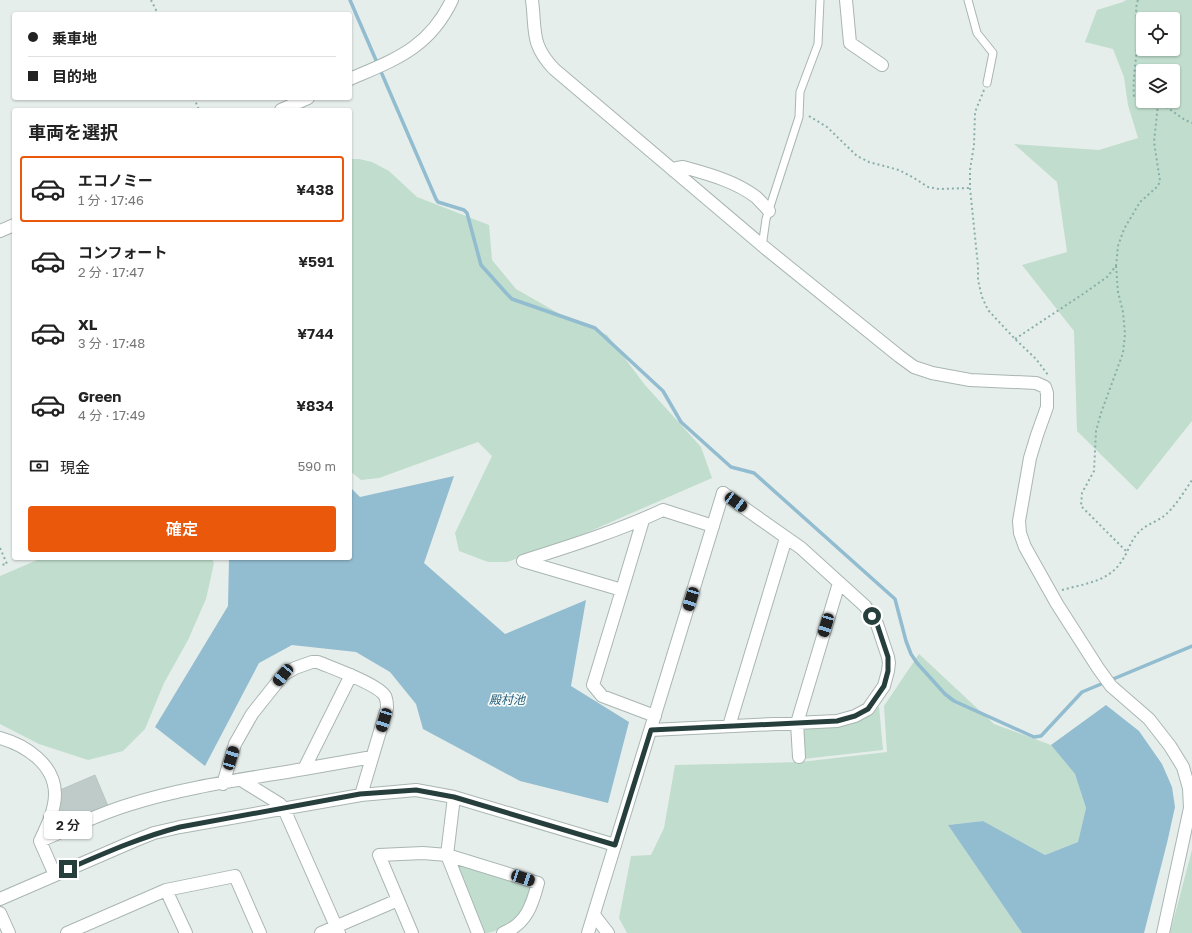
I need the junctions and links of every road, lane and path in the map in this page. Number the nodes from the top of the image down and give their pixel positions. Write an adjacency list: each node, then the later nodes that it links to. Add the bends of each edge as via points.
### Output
1 (152, 0): 8 (path)
2 (452, 0): 10 (street, via 436,27 417,46 389,63)
3 (532, 0): 19 (street, via 536,39 547,62)
4 (820, 0): 17 (lane, via 818,44 800,92)
5 (846, 0): 9 (street, via 850,43)
6 (968, 0): 11 (lane, via 977,32 994,53)
7 (1138, 0): 12 (path, via 1133,87)
8 (157, 12)
9 (882, 65)
10 (352, 78)
11 (987, 83): 20 (path, via 975,112)
12 (1136, 98)
13 (304, 100): 14 (street)
14 (286, 108)
15 (1158, 108): 25 (path, via 1154,142 1160,182 1140,202 1124,229 1118,246)
16 (1168, 108): 18 (path)
17 (800, 110): 20 (path, via 827,127 857,156 869,162 899,170 928,187); 21 (lane)
18 (1192, 124)
19 (674, 170): 21 (street, via 682,167 724,179 757,198); 24 (street)
20 (970, 188): 26 (path, via 978,280 982,297 988,310)
21 (769, 211): 24 (lane, via 763,240)
22 (12, 226): 23 (street)
23 (0, 230)
24 (760, 243): 27 (street, via 914,367 970,380 1036,383)
25 (1116, 266): 26 (path, via 1107,277); 33 (path, via 1125,334 1123,353 1096,431 1094,470 1082,493 1081,506)
26 (1015, 339): 27 (path, via 1048,374 1050,382)
27 (1045, 387): 37 (street, via 1047,407 1030,458 1019,526 1021,539)
28 (1192, 480): 33 (path, via 1169,512 1139,532)
29 (643, 520): 30 (street, via 663,510); 36 (street); 36 (street, via 523,561)
30 (713, 526): 31 (street, via 723,493); 39 (street)
31 (786, 538): 35 (street, via 801,548); 41 (street)
32 (0, 548): 34 (path, via 7,564)
33 (1127, 552): 37 (path, via 1116,568 1099,580)
34 (0, 565)
35 (839, 583): 40 (street); 40 (street, via 865,606 877,624 889,663 884,686 868,709 855,716 837,721)
36 (622, 590): 39 (street, via 593,685 602,696)
37 (1051, 592): 72 (street, via 1111,686 1149,719 1170,746 1188,780 1188,820)
38 (351, 675): 44 (street, via 381,691 386,697 387,708); 46 (street); 48 (street, via 318,662 295,668 283,675 252,714 235,744)
39 (656, 716): 42 (street)
40 (797, 723): 41 (street); 45 (street)
41 (729, 726): 42 (street)
42 (651, 730): 53 (street)
43 (0, 738): 52 (street, via 19,745 36,756 52,779 55,800 47,828)
44 (372, 757): 46 (street); 49 (street)
45 (799, 757)
46 (304, 769): 47 (street)
47 (241, 780): 48 (street); 51 (street)
48 (223, 784): 52 (street, via 127,805)
49 (360, 794): 50 (street, via 416,790); 51 (street)
50 (454, 797): 53 (street); 54 (street)
51 (284, 809): 55 (street, via 154,833); 61 (street)
52 (40, 841): 55 (street)
53 (615, 845): 60 (street)
54 (447, 855): 58 (street, via 423,853 379,856); 68 (street); 69 (street, via 538,883 523,920)
55 (55, 875): 57 (street)
56 (166, 890): 63 (street); 64 (street); 65 (street, via 235,876)
57 (0, 899)
58 (398, 900): 61 (street); 67 (street)
59 (0, 913): 62 (street)
60 (594, 915): 70 (street); 71 (street)
61 (337, 930): 66 (street)
62 (9, 933)
63 (67, 933)
64 (186, 933)
65 (260, 933)
66 (321, 933)
67 (412, 933)
68 (478, 933)
69 (503, 933)
70 (588, 933)
71 (608, 933)
72 (1164, 933)

